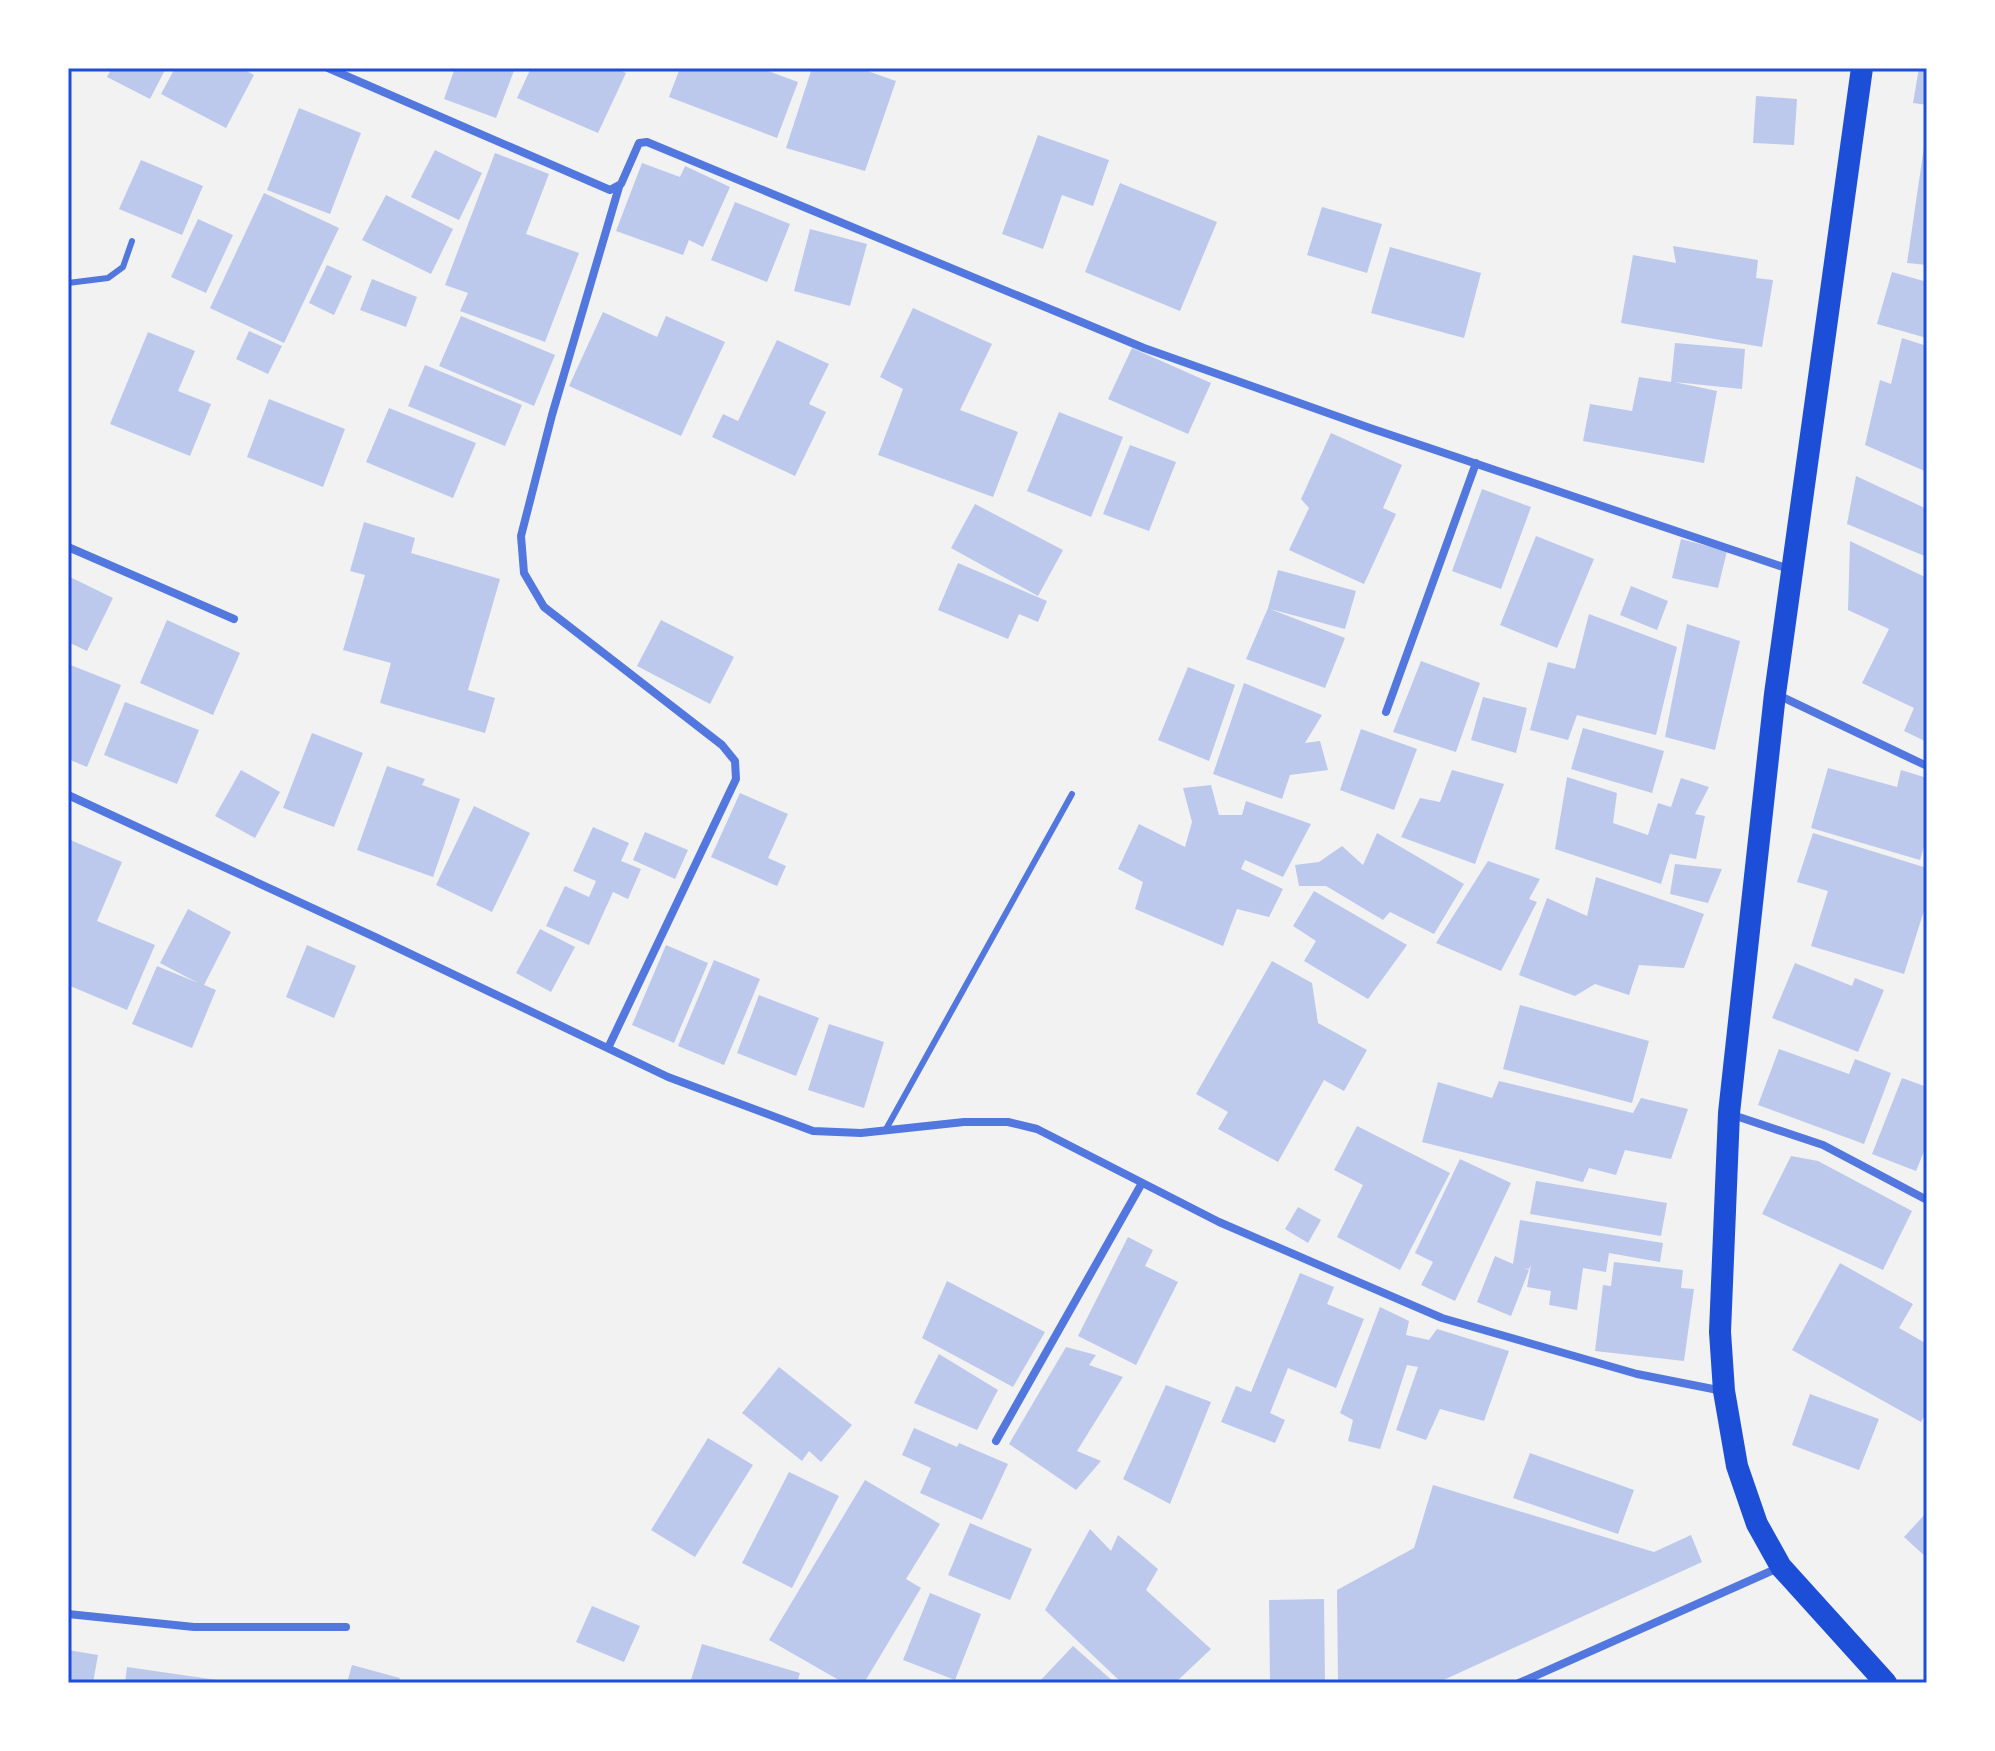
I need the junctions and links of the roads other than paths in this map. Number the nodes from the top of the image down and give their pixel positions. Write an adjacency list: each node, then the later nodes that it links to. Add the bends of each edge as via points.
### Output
1 (328, 68): 3 (street, via 610,190)
2 (1862, 68): 8 (highway)
3 (619, 187): 6 (street, via 637,145 647,142 1144,348); 15 (street, via 521,536 524,573 544,607 722,745 735,761 736,779)
4 (132, 241): 5 (lane, via 123,267 108,278)
5 (68, 283)
6 (1476, 463): 8 (street); 11 (street)
7 (68, 547): 9 (street)
8 (1793, 570): 10 (highway)
9 (234, 619)
10 (1775, 694): 12 (street); 16 (highway)
11 (1386, 712)
12 (1927, 766)
13 (1072, 794): 17 (lane)
14 (68, 795): 15 (street)
15 (608, 1048): 17 (street, via 668,1077 813,1131)
16 (1729, 1113): 19 (street, via 1823,1145); 20 (highway, via 1720,1332)
17 (885, 1131): 18 (street, via 1008,1122 1037,1129)
18 (1142, 1183): 20 (street, via 1442,1318 1637,1374); 21 (street)
19 (1927, 1200)
20 (1724, 1391): 22 (highway, via 1737,1466 1757,1524)
21 (996, 1441)
22 (1781, 1567): 25 (street); 26 (highway)
23 (68, 1614): 24 (street, via 194,1627)
24 (346, 1627)
25 (1519, 1683)
26 (1886, 1683)

